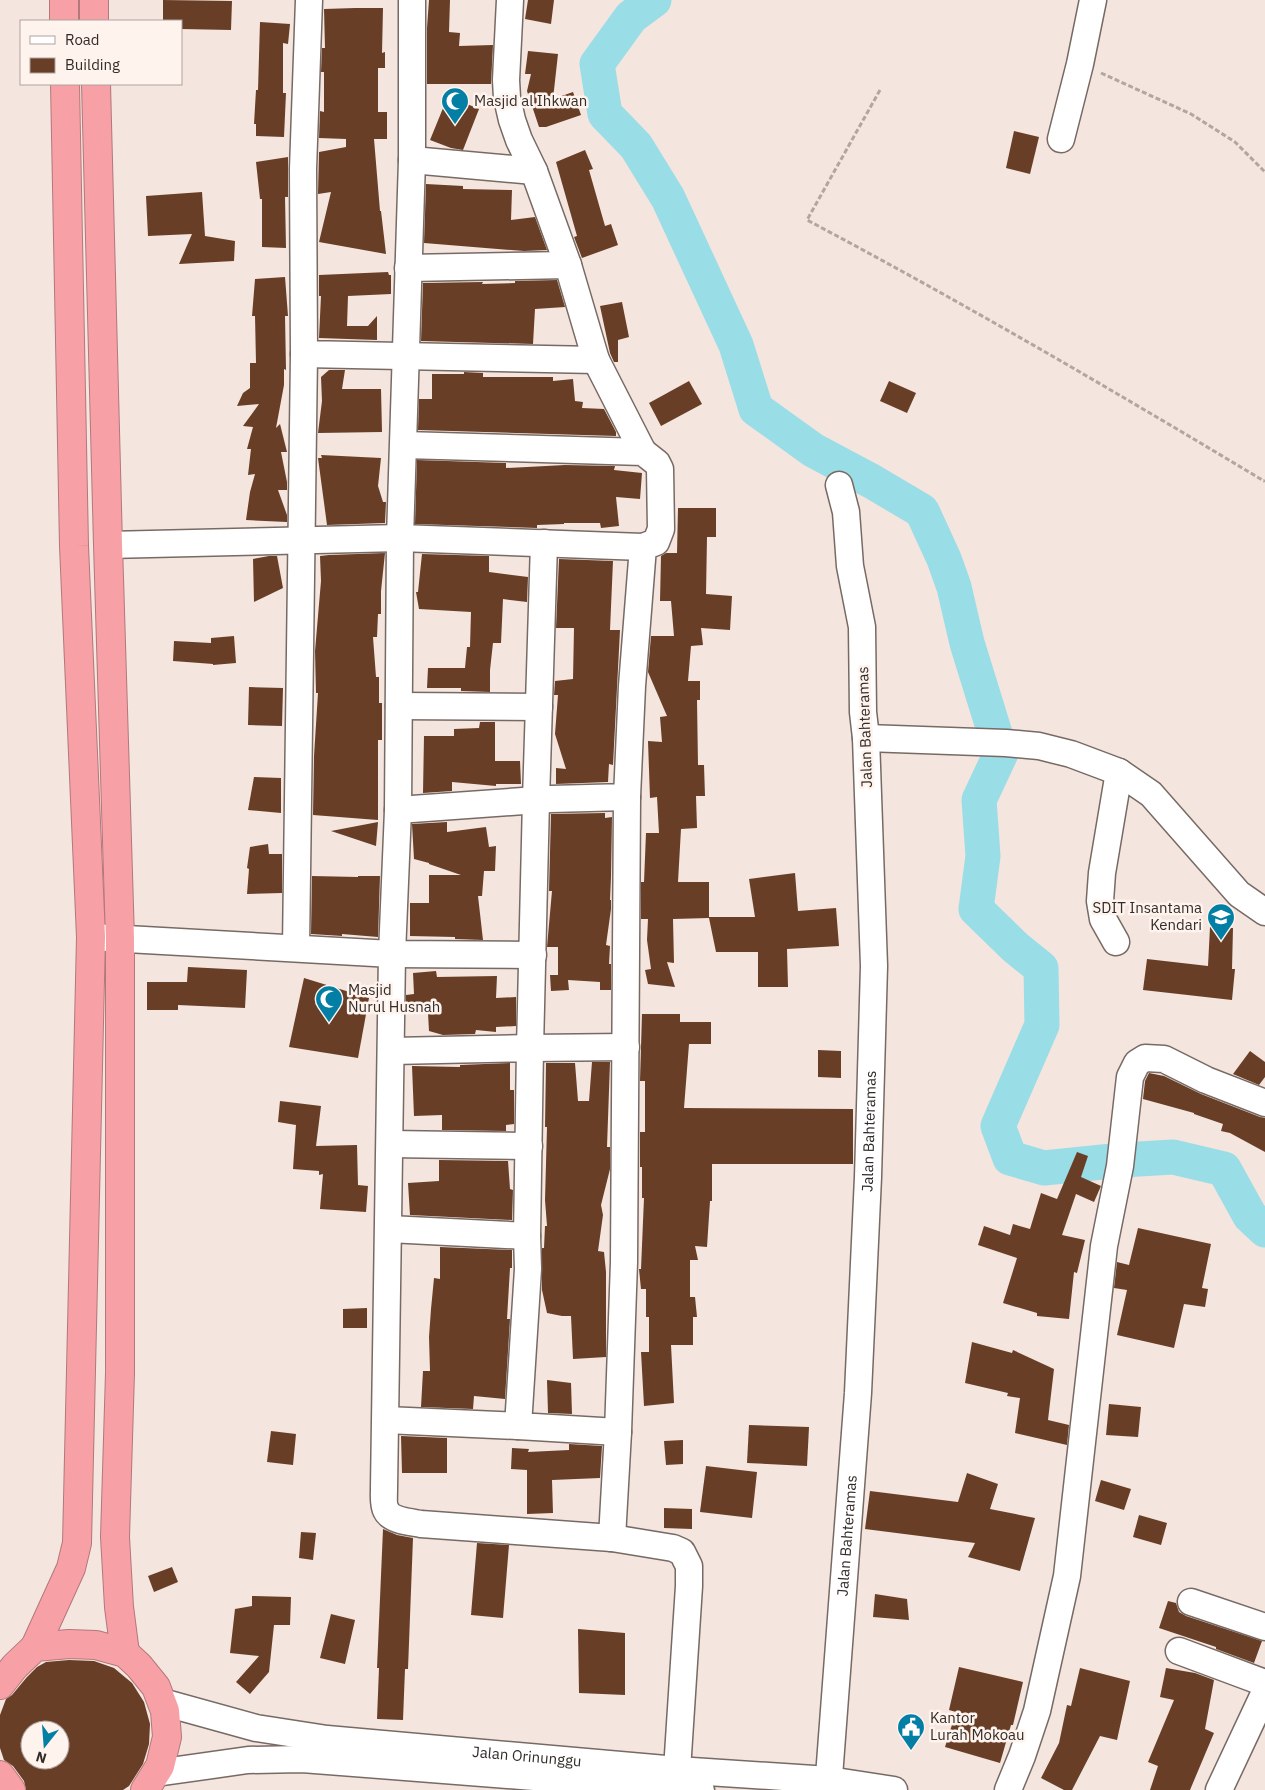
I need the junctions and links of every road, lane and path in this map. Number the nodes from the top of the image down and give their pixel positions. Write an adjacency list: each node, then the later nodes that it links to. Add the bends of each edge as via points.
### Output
1 (64, 0): 7 (highway)
2 (94, 0): 8 (highway)
3 (309, 0): 19 (street, via 303,169)
4 (412, 0): 14 (street)
5 (510, 0): 15 (street, via 507,98 519,140)
6 (1093, 0): 9 (street)
7 (64, 20)
8 (94, 20)
9 (1080, 64): 13 (street); 16 (path, via 1191,114 1235,142)
10 (65, 85): 39 (highway, via 74,546)
11 (96, 85): 29 (highway)
12 (880, 90): 24 (path, via 807,220 908,274)
13 (1061, 140)
14 (412, 160): 15 (street); 18 (street)
15 (534, 171): 17 (street)
16 (1265, 172)
17 (568, 265): 18 (street); 21 (street)
18 (408, 268): 20 (street)
19 (304, 354): 20 (street); 27 (street)
20 (405, 356): 21 (street); 22 (street)
21 (596, 360): 23 (street)
22 (404, 445): 23 (street); 26 (street)
23 (643, 452): 30 (street, via 660,469 661,528 656,542)
24 (1265, 480)
25 (839, 485): 33 (street, Jalan Bahteramas, via 846,512 850,566 862,627)
26 (400, 538): 27 (street); 28 (street); 31 (street)
27 (301, 540): 29 (street); 42 (street)
28 (544, 543): 30 (street); 32 (street)
29 (108, 545): 40 (highway)
30 (642, 547): 35 (street)
31 (399, 706): 32 (street); 37 (street)
32 (539, 707): 36 (street)
33 (866, 738): 34 (street, via 1039,746); 69 (street, Jalan Bahteramas, via 874,966 868,1177 858,1393)
34 (1119, 772): 38 (street, via 1151,794 1240,894); 41 (street, via 1100,901 1104,919)
35 (627, 797): 36 (street); 45 (street)
36 (536, 800): 37 (street); 44 (street)
37 (398, 810): 43 (street)
38 (1265, 912)
39 (91, 937): 40 (street); 59 (highway, via 77,1543 71,1568)
40 (120, 939): 42 (street); 61 (highway, via 120,1373 114,1537 118,1607)
41 (1116, 942)
42 (296, 948): 43 (street)
43 (392, 954): 44 (street); 47 (street)
44 (533, 955): 46 (street)
45 (626, 1047): 46 (street); 55 (street)
46 (530, 1048): 47 (street); 50 (street)
47 (392, 1051): 49 (street)
48 (1265, 1103): 73 (street, via 1164,1059 1145,1058 1137,1063 1130,1077 1120,1166 1104,1246 1066,1576 1037,1711)
49 (390, 1144): 50 (street); 51 (street)
50 (529, 1146): 52 (street)
51 (389, 1229): 52 (street); 53 (street)
52 (527, 1236): 54 (street, via 528,1269)
53 (386, 1420): 54 (street); 56 (street, via 384,1489 386,1510 394,1517 421,1524)
54 (518, 1426): 55 (street)
55 (618, 1432): 56 (street)
56 (612, 1538): 66 (street, via 673,1548 682,1552 690,1566)
57 (1191, 1602): 58 (street)
58 (1265, 1627)
59 (35, 1648): 61 (highway, via 96,1645); 63 (highway)
60 (1179, 1651): 62 (street)
61 (125, 1653): 65 (highway, via 156,1687)
62 (1265, 1683)
63 (0, 1685)
64 (1265, 1692): 74 (street)
65 (162, 1702): 66 (street, Jalan Orinunggu, via 256,1728 327,1739); 68 (highway, via 167,1737 160,1766)
66 (678, 1770): 69 (street, Jalan Orinunggu)
67 (0, 1775): 70 (highway)
68 (150, 1781): 71 (street, Jalan Orinunggu, via 248,1760 302,1759)
69 (829, 1785): 72 (street, Jalan Orinunggu)
70 (11, 1790)
71 (701, 1790)
72 (894, 1790)
73 (1008, 1790)
74 (1219, 1790)

